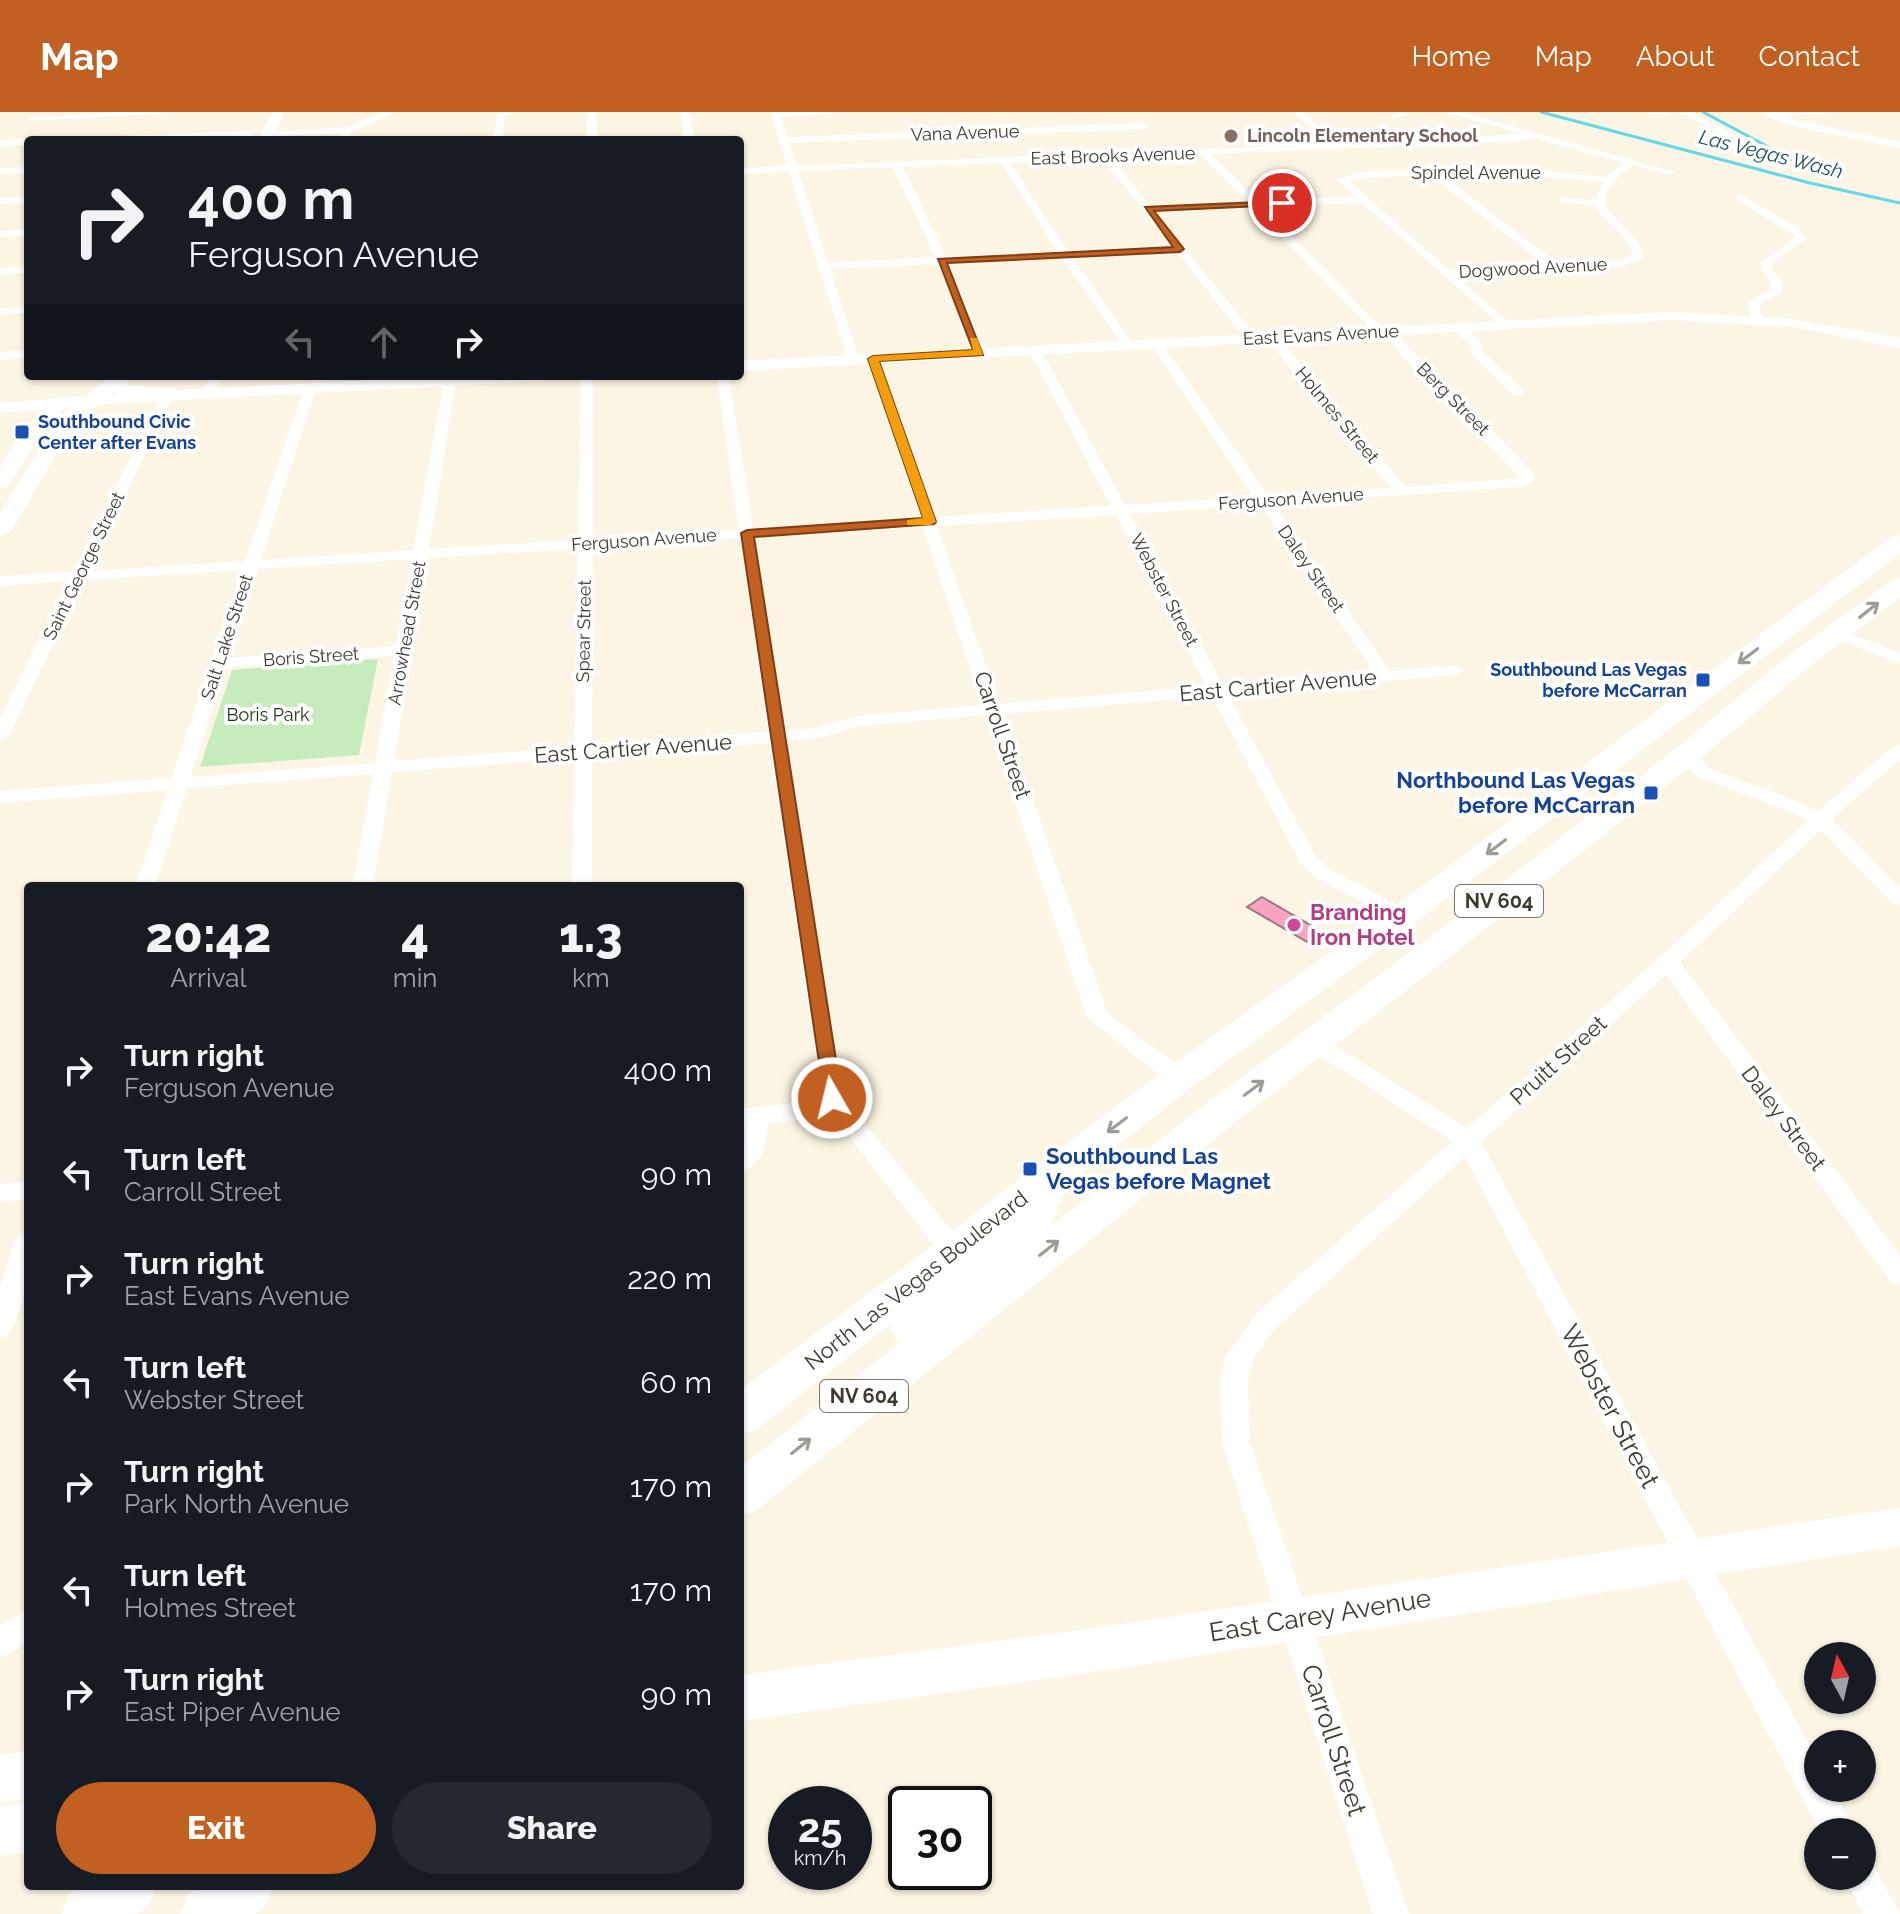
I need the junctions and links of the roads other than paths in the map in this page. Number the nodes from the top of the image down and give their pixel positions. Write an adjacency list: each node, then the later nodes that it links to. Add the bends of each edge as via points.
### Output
1 (181, 112): 18 (street)
2 (279, 112): 23 (main road)
3 (392, 112): 24 (street)
4 (508, 112): 28 (street, via 501,115)
5 (592, 112): 29 (street)
6 (685, 112): 30 (street)
7 (845, 112): 16 (street)
8 (1133, 112): 21 (street)
9 (1297, 112): 37 (street)
10 (1407, 112): 19 (street)
11 (1451, 112): 26 (street)
12 (1641, 112): 13 (street)
13 (1667, 112)
14 (1676, 112): 31 (street, via 1690,114 1730,135)
15 (1845, 112): 17 (street)
16 (776, 113): 32 (street)
17 (1766, 114): 36 (street)
18 (34, 115): 34 (street)
19 (1395, 117)
20 (1042, 121): 22 (street)
21 (1146, 126): 22 (street, Vana Avenue); 25 (street)
22 (1049, 130): 32 (street, Vana Avenue)
23 (257, 135): 24 (street); 27 (street)
24 (345, 135)
25 (1154, 135)
26 (1534, 135): 37 (street, East Brooks Avenue); 42 (street)
27 (231, 136)
28 (498, 136)
29 (592, 136)
30 (688, 136)
31 (1728, 139)
32 (784, 140): 44 (street)
33 (24, 142): 34 (street)
34 (3, 143)
35 (1162, 144): 39 (street)
36 (1900, 145)
37 (1339, 147): 38 (street, East Brooks Avenue)
38 (1204, 152): 39 (street, East Brooks Avenue); 57 (street, Berg Street)
39 (1171, 154): 40 (street, East Brooks Avenue)
40 (1105, 156): 41 (street, East Brooks Avenue); 58 (street)
41 (1004, 160): 43 (street, East Brooks Avenue); 62 (street)
42 (1632, 161): 49 (street); 50 (street)
43 (897, 165): 44 (street, East Brooks Avenue); 63 (street)
44 (793, 169): 47 (street, East Brooks Avenue); 64 (street)
45 (24, 170): 46 (street)
46 (0, 171)
47 (744, 171)
48 (1432, 172): 50 (street, Spindel Avenue, via 1504,170); 53 (street, Spindel Avenue, via 1344,178); 65 (street)
49 (1669, 172)
50 (1607, 180): 56 (street)
51 (1738, 196): 71 (street, via 1802,238 1767,262 1776,292 1754,302)
52 (24, 200): 54 (street)
53 (1363, 200): 57 (street); 68 (street)
54 (0, 201)
55 (1562, 201): 56 (street)
56 (1600, 203): 65 (street, Dogwood Avenue, via 1617,229 1637,246 1639,256 1622,263)
57 (1255, 204): 58 (street); 74 (street, Berg Street)
58 (1148, 209): 61 (street)
59 (24, 233): 60 (street)
60 (0, 234)
61 (1180, 249): 62 (street); 76 (street)
62 (1065, 255): 63 (street); 79 (street)
63 (942, 261): 64 (street); 81 (street)
64 (824, 266): 85 (street)
65 (1555, 267): 68 (street, Dogwood Avenue)
66 (24, 270): 67 (street)
67 (0, 271)
68 (1446, 273): 72 (street)
69 (24, 307): 70 (street)
70 (0, 311)
71 (1756, 319): 72 (street, East Evans Avenue, via 1673,316); 77 (street, East Evans Avenue)
72 (1505, 325): 73 (street, East Evans Avenue)
73 (1458, 328): 74 (street, East Evans Avenue); 96 (street)
74 (1383, 332): 75 (street, East Evans Avenue); 102 (street, Berg Street)
75 (1272, 338): 76 (street, East Evans Avenue); 104 (street, Holmes Street)
76 (1252, 339): 78 (street, East Evans Avenue)
77 (1900, 343)
78 (1156, 344): 79 (street, East Evans Avenue); 105 (street, Daley Street)
79 (1128, 345): 80 (street, East Evans Avenue)
80 (1035, 350): 81 (street, East Evans Avenue); 106 (street, Webster Street)
81 (979, 353): 84 (street, East Evans Avenue)
82 (24, 354): 83 (street)
83 (0, 356)
84 (873, 359): 85 (street, East Evans Avenue); 107 (street, Carroll Street)
85 (853, 360): 86 (street, East Evans Avenue)
86 (744, 366)
87 (93, 380): 100 (main road)
88 (116, 380): 99 (main road)
89 (119, 380): 98 (main road, via 122,390)
90 (214, 380): 97 (street)
91 (469, 380): 94 (street)
92 (587, 380): 111 (street, Spear Street)
93 (724, 380): 109 (street)
94 (450, 381): 95 (street); 112 (street, Arrowhead Street)
95 (310, 388): 97 (street); 113 (street, Salt Lake Street)
96 (1518, 392)
97 (207, 393): 98 (street)
98 (173, 395): 99 (street); 114 (street, Saint George Street)
99 (89, 401): 100 (street); 108 (main road, via 57,431)
100 (62, 403): 101 (street); 103 (main road, via 37,426)
101 (0, 408)
102 (1528, 480): 104 (street, Ferguson Avenue)
103 (0, 483)
104 (1402, 492): 105 (street, Ferguson Avenue)
105 (1264, 500): 106 (street, Ferguson Avenue); 125 (street, Daley Street)
106 (1121, 510): 107 (street, Ferguson Avenue); 126 (street, Webster Street)
107 (930, 522): 109 (street, Ferguson Avenue); 128 (street, Carroll Street)
108 (0, 531)
109 (747, 533): 111 (street, Ferguson Avenue); 130 (street)
110 (1900, 542): 117 (main road, North Las Vegas Boulevard / NV 604)
111 (585, 544): 112 (street, Ferguson Avenue); 132 (street, Spear Street)
112 (420, 554): 113 (street, Ferguson Avenue); 120 (street, Arrowhead Street)
113 (251, 565): 114 (street, Ferguson Avenue); 122 (street, Salt Lake Street)
114 (79, 576): 115 (street, Ferguson Avenue); 129 (street, Saint George Street)
115 (0, 581)
116 (1900, 586): 119 (main road, NV 604, one-way to 116)
117 (1833, 593): 118 (main road, North Las Vegas Boulevard / NV 604); 119 (main road, via 1842,604 1828,620)
118 (1795, 621): 123 (main road, via 1809,633 1789,657); 127 (main road, North Las Vegas Boulevard / NV 604, one-way to 127)
119 (1839, 634): 121 (street); 123 (main road, NV 604)
120 (404, 650): 122 (street, Boris Street); 134 (street, Arrowhead Street)
121 (1900, 659)
122 (218, 664): 135 (street, Salt Lake Street)
123 (1793, 667): 133 (main road, NV 604)
124 (1456, 670): 125 (street, East Cartier Avenue)
125 (1385, 676): 126 (street, East Cartier Avenue)
126 (1218, 690): 128 (street, East Cartier Avenue); 142 (street, Webster Street, via 1308,860 1322,873)
127 (1681, 707): 133 (main road, via 1683,724 1670,743); 142 (main road, North Las Vegas Boulevard / NV 604, one-way to 142)
128 (993, 709): 130 (street, East Cartier Avenue, via 859,721); 147 (street, Carroll Street, via 1098,1018)
129 (0, 736)
130 (778, 737): 132 (street, East Cartier Avenue); 148 (street, via 832,1098)
131 (1900, 750): 137 (street, Pruitt Street)
132 (583, 752): 134 (street, East Cartier Avenue); 140 (street, Spear Street)
133 (1691, 761): 137 (street, via 1725,782); 145 (main road, NV 604)
134 (384, 767): 135 (street, East Cartier Avenue); 139 (street, Arrowhead Street)
135 (179, 783): 136 (street, East Cartier Avenue); 138 (street, Salt Lake Street)
136 (0, 797)
137 (1821, 819): 141 (street); 143 (street, Pruitt Street)
138 (146, 882)
139 (364, 882)
140 (582, 882)
141 (1900, 900)
142 (1403, 916): 144 (main road, North Las Vegas Boulevard / NV 604); 145 (main road, via 1416,934 1389,962)
143 (1668, 962): 150 (street, Pruitt Street); 158 (street, Daley Street)
144 (1329, 971): 146 (main road, via 1323,1000 1305,1019); 147 (main road, North Las Vegas Boulevard / NV 604)
145 (1393, 983): 146 (main road, NV 604)
146 (1315, 1043): 150 (street, Webster Street); 152 (main road, NV 604, one-way to 146)
147 (1179, 1078): 152 (main road, via 1193,1102 1158,1143); 153 (main road, North Las Vegas Boulevard / NV 604, one-way to 153)
148 (839, 1107): 149 (street); 156 (street)
149 (748, 1116): 151 (street, via 757,1141)
150 (1468, 1140): 161 (street, Pruitt Street, via 1264,1323 1239,1358); 166 (street, Webster Street)
151 (744, 1159)
152 (1155, 1164): 159 (main road, NV 604, one-way to 152)
153 (1058, 1170): 156 (main road, North Las Vegas Boulevard / NV 604); 159 (main road, via 1033,1219 991,1260 981,1287)
154 (24, 1190): 155 (street)
155 (0, 1193)
156 (953, 1251): 162 (main road, via 959,1276 955,1290 877,1357); 163 (main road, North Las Vegas Boulevard / NV 604)
157 (24, 1253): 160 (street)
158 (1900, 1275)
159 (988, 1297): 162 (main road, NV 604)
160 (0, 1327)
161 (1234, 1381): 167 (street, Carroll Street, via 1236,1442)
162 (859, 1400): 164 (main road, NV 604, one-way to 162)
163 (744, 1413)
164 (744, 1492)
165 (1900, 1527): 166 (main road, East Carey Avenue)
166 (1691, 1559): 167 (main road, East Carey Avenue); 173 (street, Webster Street)
167 (1294, 1618): 170 (main road, East Carey Avenue); 181 (street, Carroll Street)
168 (24, 1628): 169 (street)
169 (0, 1643)
170 (744, 1697)
171 (24, 1776): 172 (main road)
172 (0, 1779)
173 (1830, 1818)
174 (24, 1828): 175 (main road)
175 (0, 1831)
176 (123, 1890): 179 (main road)
177 (240, 1890): 180 (main road)
178 (1869, 1890): 182 (street)
179 (90, 1914)
180 (209, 1914)
181 (1391, 1914)
182 (1882, 1914)

